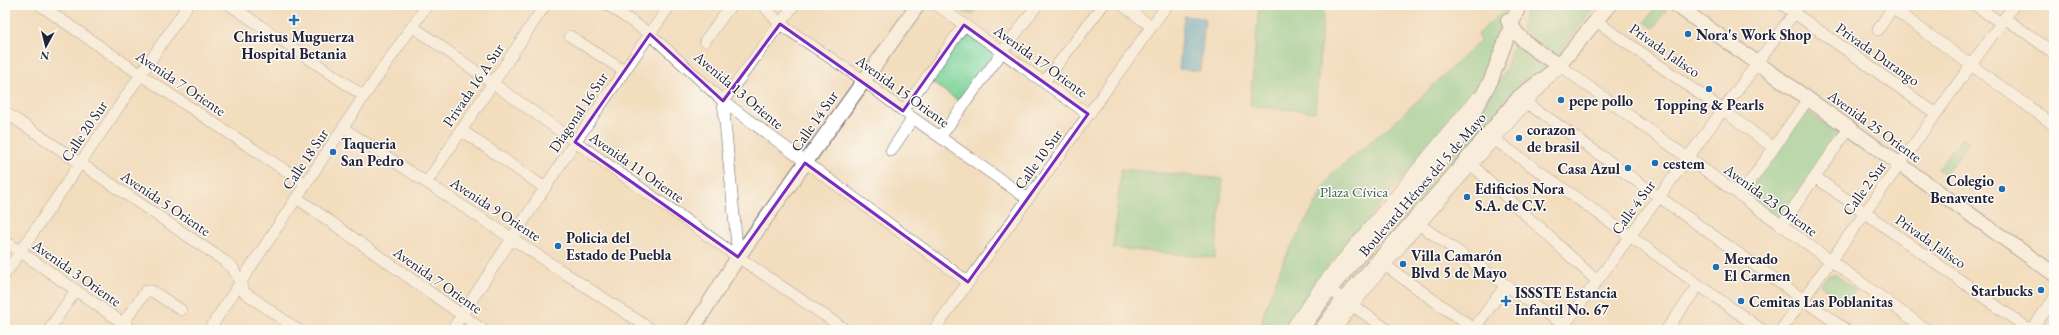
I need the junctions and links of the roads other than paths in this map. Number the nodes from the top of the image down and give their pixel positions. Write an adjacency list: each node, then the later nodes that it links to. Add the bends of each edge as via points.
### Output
1 (40, 5): 43 (street, Avenida 7 Oriente)
2 (188, 5): 43 (street, Calle 20 Sur)
3 (230, 5): 47 (street)
4 (545, 5): 45 (street, Privada 16 A Sur)
5 (608, 5): 34 (street, Avenida 13 Oriente)
6 (670, 5): 34 (street, Diagonal 16 Sur)
7 (731, 5): 36 (street)
8 (763, 5): 28 (street, Avenida 15 Oriente)
9 (794, 5): 28 (street)
10 (918, 5): 44 (main road, Calle 14 Sur)
11 (937, 5): 29 (street, Avenida 17 Oriente)
12 (1037, 5): 37 (street)
13 (1103, 5): 46 (street)
14 (1122, 5): 31 (street)
15 (1166, 5): 31 (street, Calle 10 Sur)
16 (1510, 5): 32 (main road, via 1508,21)
17 (1519, 5): 32 (main road, Boulevard Héroes del 5 de Mayo)
18 (1609, 5): 26 (main road, Boulevard Héroes del 5 de Mayo)
19 (1676, 5): 39 (main road, Avenida 25 Oriente)
20 (1783, 5): 25 (street, Privada Durango)
21 (1975, 5): 27 (street)
22 (2014, 5): 27 (street, Calle 2 Sur)
23 (424, 6): 30 (street, Calle 18 Sur)
24 (1890, 6): 33 (street); 40 (street)
25 (1797, 9): 39 (street, Calle 4 Sur); 54 (street, Privada Durango)
26 (1596, 21): 41 (main road, Boulevard Héroes del 5 de Mayo); 51 (street, Privada Jalisco)
27 (2002, 22): 38 (street, via 2009,21); 40 (street, Calle 2 Sur)
28 (780, 24): 44 (street, Avenida 15 Oriente); 49 (street)
29 (964, 25): 37 (street, Avenida 17 Oriente); 52 (street)
30 (412, 26): 45 (street, Avenida 11 Oriente); 47 (street, Calle 18 Sur)
31 (1151, 26): 55 (street, Calle 10 Sur)
32 (1511, 26): 41 (main road, via 1520,39); 97 (main road, Boulevard Héroes del 5 de Mayo, via 1491,80 1452,148)
33 (1878, 30)
34 (650, 34): 42 (street, Diagonal 16 Sur); 49 (street, Avenida 13 Oriente)
35 (570, 36): 42 (street)
36 (705, 41)
37 (1002, 52): 46 (street, Avenida 17 Oriente); 61 (street)
38 (2054, 53)
39 (1758, 63): 48 (main road, Avenida 25 Oriente); 51 (street, Calle 4 Sur)
40 (1971, 65): 54 (street, Calle 2 Sur); 57 (street)
41 (1558, 67): 50 (street, Boulevard Héroes del 5 de Mayo); 66 (street, Avenida 23 Oriente); 71 (main road, Boulevard Héroes del 5 de Mayo, via 1519,97)
42 (624, 71): 63 (street, Diagonal 16 Sur)
43 (141, 75): 67 (street, Calle 20 Sur); 74 (street, Avenida 7 Oriente)
44 (863, 80): 52 (street, Avenida 15 Oriente); 68 (main road, Calle 14 Sur)
45 (492, 81): 60 (street, Privada 16 A Sur); 63 (street, Avenida 11 Oriente)
46 (1044, 82): 55 (street, Avenida 17 Oriente)
47 (364, 96): 58 (street, Calle 18 Sur)
48 (1808, 99): 59 (main road, Avenida 25 Oriente); 64 (street)
49 (723, 100): 68 (street, Avenida 13 Oriente); 87 (street)
50 (1527, 103): 62 (street, Boulevard Héroes del 5 de Mayo); 77 (street)
51 (1723, 110): 64 (street, Privada Jalisco); 66 (street, Calle 4 Sur)
52 (903, 111): 56 (street, Avenida 15 Oriente)
53 (5, 112): 67 (street, Avenida 5 Oriente)
54 (1935, 113): 69 (street, Calle 2 Sur)
55 (1088, 114): 79 (street, Calle 10 Sur)
56 (913, 118): 61 (street, Avenida 15 Oriente); 65 (street)
57 (2054, 125)
58 (343, 128): 73 (street, Avenida 9 Oriente); 74 (street, Calle 18 Sur)
59 (1849, 128): 69 (main road, Avenida 25 Oriente); 72 (street)
60 (461, 130): 73 (street, Privada 16 A Sur); 75 (street)
61 (940, 137): 79 (street, Avenida 15 Oriente)
62 (1496, 140): 70 (street, Boulevard Héroes del 5 de Mayo); 71 (main road); 83 (street)
63 (575, 142): 75 (street, Diagonal 16 Sur); 87 (street, Avenida 11 Oriente)
64 (1774, 148): 76 (street)
65 (891, 150)
66 (1687, 159): 76 (street, Avenida 23 Oriente); 77 (street, Calle 4 Sur)
67 (80, 163): 86 (street, Calle 20 Sur); 94 (street, Avenida 5 Oriente, via 226,262 233,268)
68 (805, 163): 87 (main road, Calle 14 Sur); 93 (street, Avenida 13 Oriente)
69 (1899, 164): 80 (street, Calle 2 Sur); 91 (main road, Avenida 25 Oriente)
70 (1473, 166): 81 (street, Boulevard Héroes del 5 de Mayo); 92 (street)
71 (1458, 170): 101 (main road, Boulevard Héroes del 5 de Mayo)
72 (1815, 177): 80 (street, Privada Jalisco); 82 (street)
73 (427, 182): 84 (street, Avenida 9 Oriente)
74 (306, 184): 78 (street, Calle 18 Sur)
75 (545, 188): 84 (street, Diagonal 16 Sur)
76 (1740, 196): 82 (street, Avenida 23 Oriente)
77 (1660, 197): 83 (street, Calle 4 Sur); 99 (street)
78 (297, 198): 94 (street, Calle 18 Sur); 103 (street, Avenida 7 Oriente)
79 (1028, 199): 93 (street, Calle 10 Sur)
80 (1865, 212): 88 (street, Calle 2 Sur); 126 (street, Privada Jalisco)
81 (1420, 225): 89 (street, Boulevard Héroes del 5 de Mayo); 95 (street)
82 (1781, 226): 88 (street, Avenida 23 Oriente)
83 (1630, 236): 92 (street, Calle 4 Sur); 96 (street)
84 (513, 238): 103 (street, Diagonal 16 Sur); 112 (street, Avenida 9 Oriente)
85 (5, 241): 86 (street, Avenida 3 Oriente)
86 (20, 252): 90 (street, Calle 20 Sur); 98 (street, Avenida 3 Oriente)
87 (738, 256): 113 (main road, Calle 14 Sur); 114 (street, Avenida 11 Oriente)
88 (1830, 261): 99 (street, Calle 2 Sur); 125 (street, Avenida 23 Oriente)
89 (1386, 266): 101 (street, Boulevard Héroes del 5 de Mayo); 105 (street)
90 (5, 274)
91 (2054, 274)
92 (1597, 281): 106 (street, Calle 4 Sur)
93 (968, 282): 115 (street, Calle 10 Sur)
94 (239, 285): 108 (street, Calle 18 Sur); 109 (street, Avenida 5 Oriente, via 244,292)
95 (1506, 285): 105 (street); 106 (street)
96 (1699, 285): 121 (street); 122 (street)
97 (1326, 287): 101 (street); 116 (street, Boulevard Héroes del 5 de Mayo); 117 (main road, Boulevard Héroes del 5 de Mayo)
98 (75, 291): 104 (street, Avenida 3 Oriente); 107 (street)
99 (1803, 299): 123 (street, Calle 2 Sur); 124 (street)
100 (2054, 299): 126 (street)
101 (1348, 302): 118 (main road, Boulevard Héroes del 5 de Mayo); 119 (street, Boulevard Héroes del 5 de Mayo); 120 (street)
102 (181, 310): 104 (street, via 146,291)
103 (462, 315): 110 (street, Diagonal 16 Sur); 111 (street, Avenida 7 Oriente)
104 (128, 328)
105 (1474, 329)
106 (1565, 329)
107 (49, 330)
108 (209, 330)
109 (298, 330)
110 (452, 330)
111 (483, 330)
112 (652, 330)
113 (692, 330)
114 (846, 330)
115 (934, 330)
116 (1290, 330)
117 (1301, 330)
118 (1321, 330)
119 (1335, 330)
120 (1388, 330)
121 (1666, 330)
122 (1762, 330)
123 (1781, 330)
124 (1846, 330)
125 (1927, 330)
126 (2031, 330)

